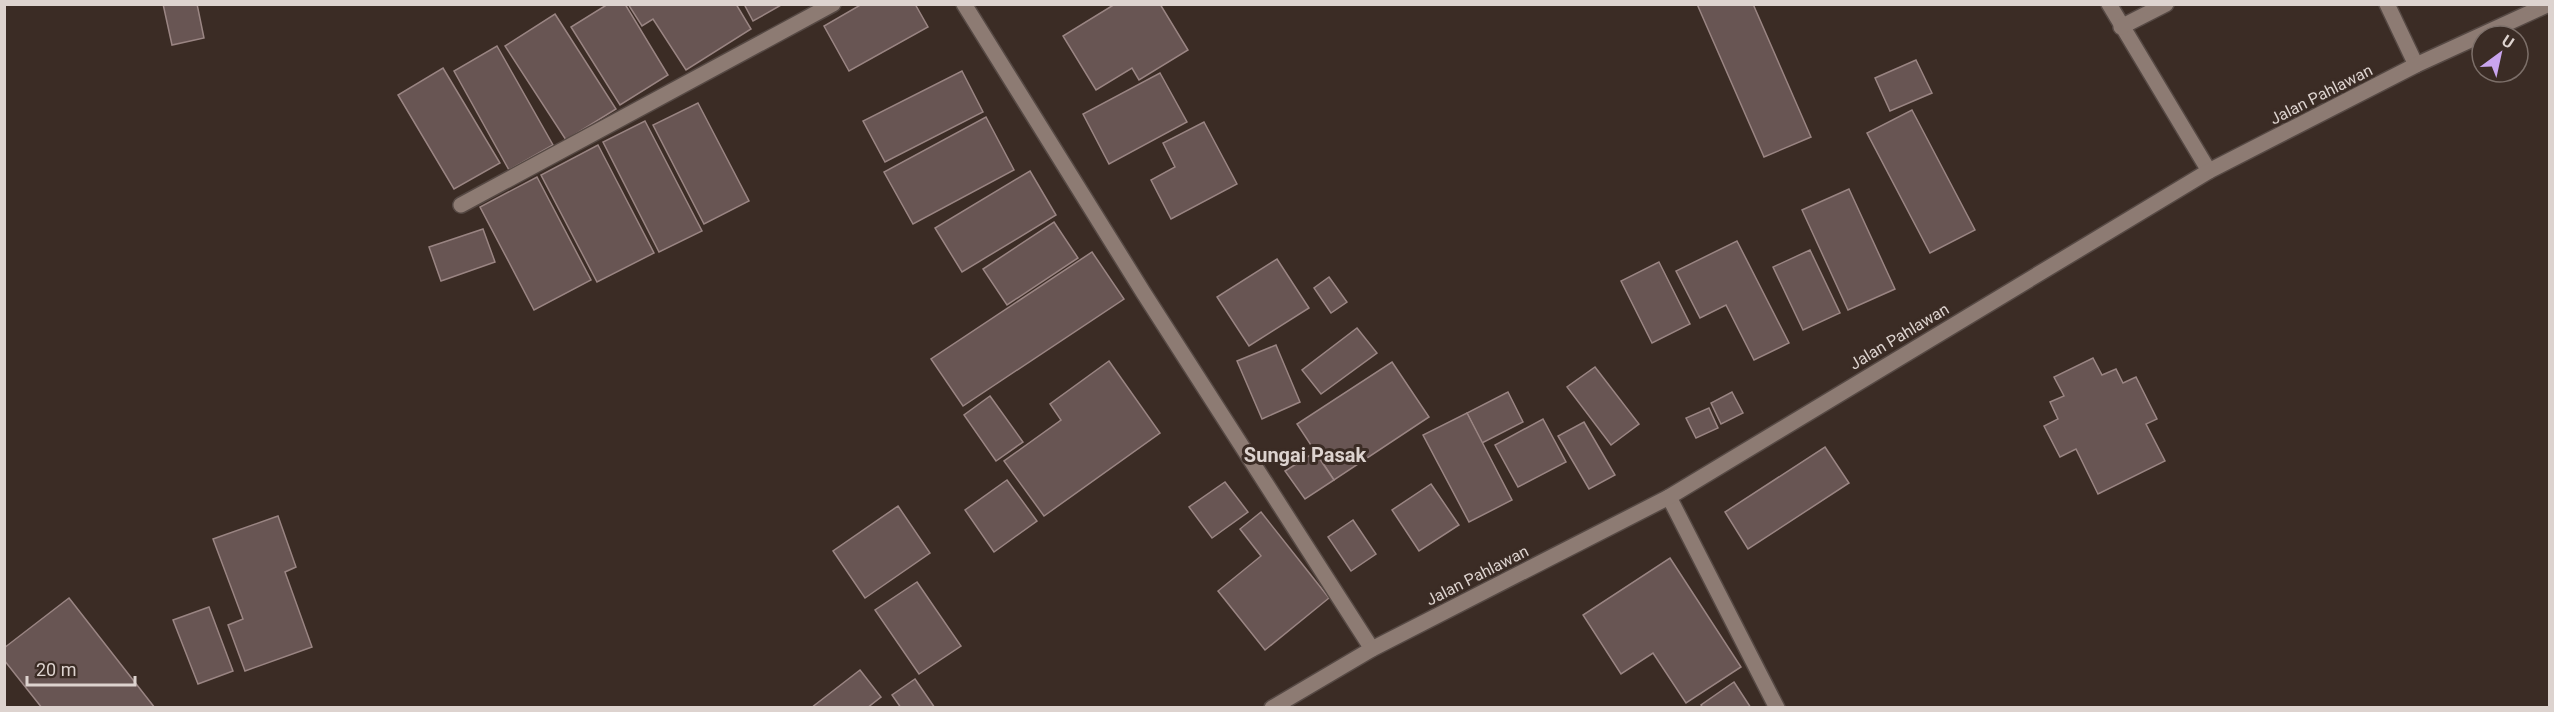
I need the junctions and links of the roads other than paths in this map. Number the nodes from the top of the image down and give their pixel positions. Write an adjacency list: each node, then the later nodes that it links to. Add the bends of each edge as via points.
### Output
1 (832, 4): 10 (street)
2 (964, 4): 12 (street)
3 (2109, 4): 7 (street)
4 (2166, 4): 7 (street)
5 (2387, 4): 8 (street)
6 (2549, 4): 8 (street, Jalan Pahlawan)
7 (2121, 27): 9 (street)
8 (2416, 66): 9 (street, Jalan Pahlawan)
9 (2209, 171): 11 (street, Jalan Pahlawan)
10 (461, 205)
11 (1669, 497): 12 (street, Jalan Pahlawan); 14 (street)
12 (1372, 649): 13 (street, Jalan Pahlawan)
13 (1272, 708)
14 (1777, 708)

